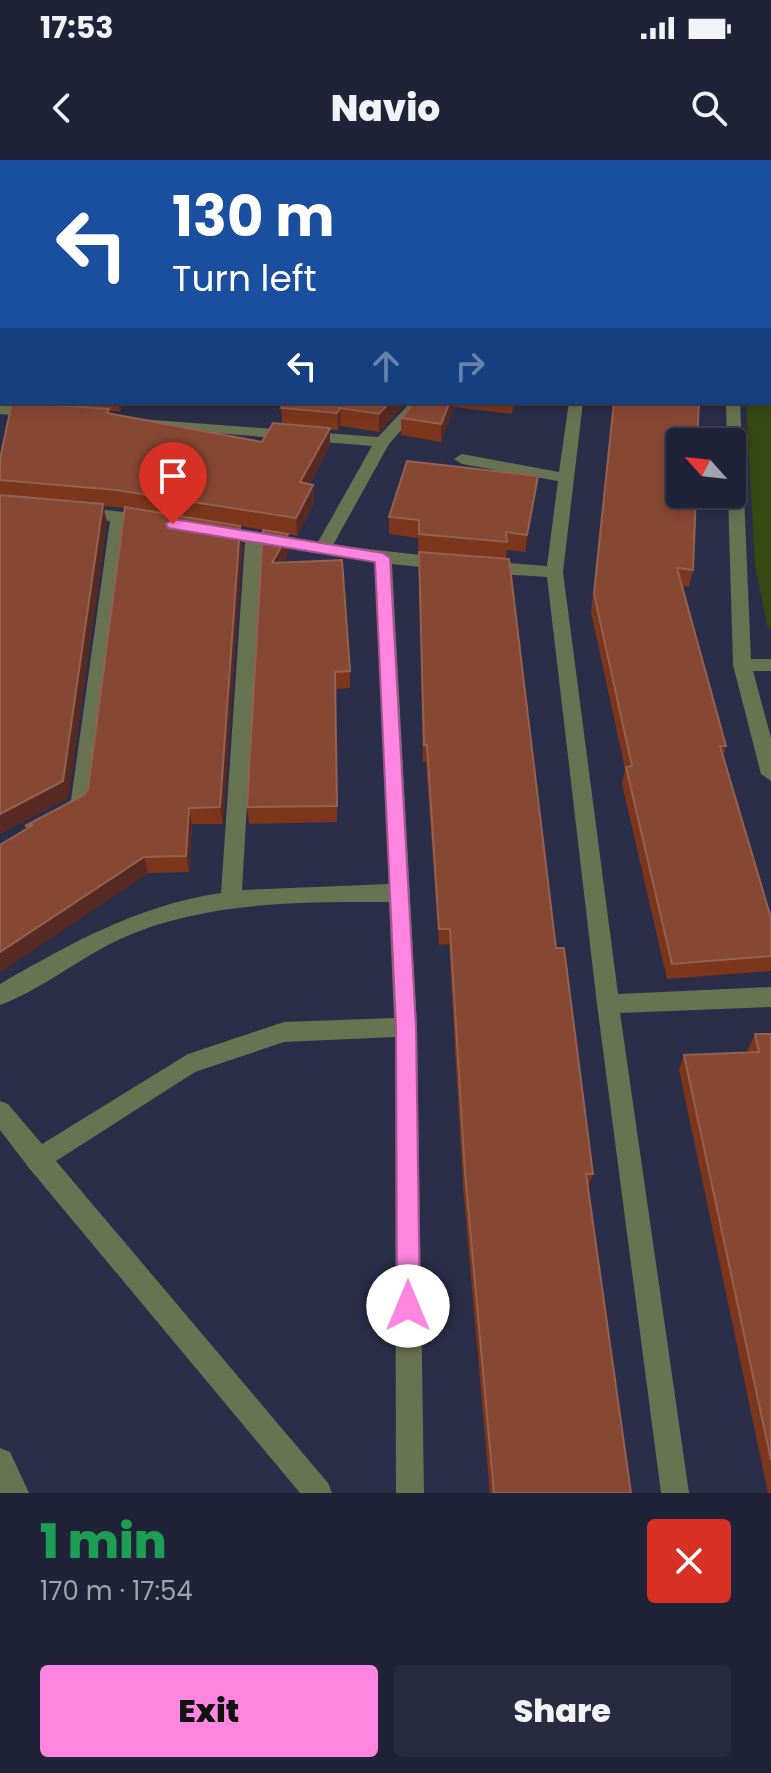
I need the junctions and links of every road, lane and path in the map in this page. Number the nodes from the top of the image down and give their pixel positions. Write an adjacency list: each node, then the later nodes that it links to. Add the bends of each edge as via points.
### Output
1 (417, 404): 7 (street)
2 (576, 404): 9 (street)
3 (733, 404): 18 (street)
4 (0, 409): 5 (street)
5 (48, 413)
6 (111, 419): 7 (street)
7 (382, 442): 15 (street)
8 (462, 459): 9 (street)
9 (567, 478): 17 (street)
10 (60, 510): 11 (street)
11 (119, 515): 12 (street); 21 (street, via 80,804)
12 (164, 523)
13 (194, 528): 14 (street)
14 (254, 537): 15 (street); 23 (street)
15 (323, 548): 16 (street)
16 (383, 558): 17 (street); 22 (street)
17 (555, 572): 26 (street)
18 (742, 665): 19 (street); 20 (street)
19 (771, 665)
20 (771, 774)
21 (54, 819)
22 (400, 893): 23 (street, via 294,893); 27 (street)
23 (231, 901): 24 (street, via 179,909 91,943)
24 (0, 995)
25 (771, 997): 26 (street)
26 (608, 1004): 34 (street)
27 (406, 1027): 29 (street, via 284,1032 188,1064); 33 (street)
28 (0, 1112): 29 (street)
29 (37, 1160): 32 (street)
30 (0, 1462): 31 (street)
31 (15, 1493)
32 (318, 1493)
33 (410, 1493)
34 (675, 1493)

